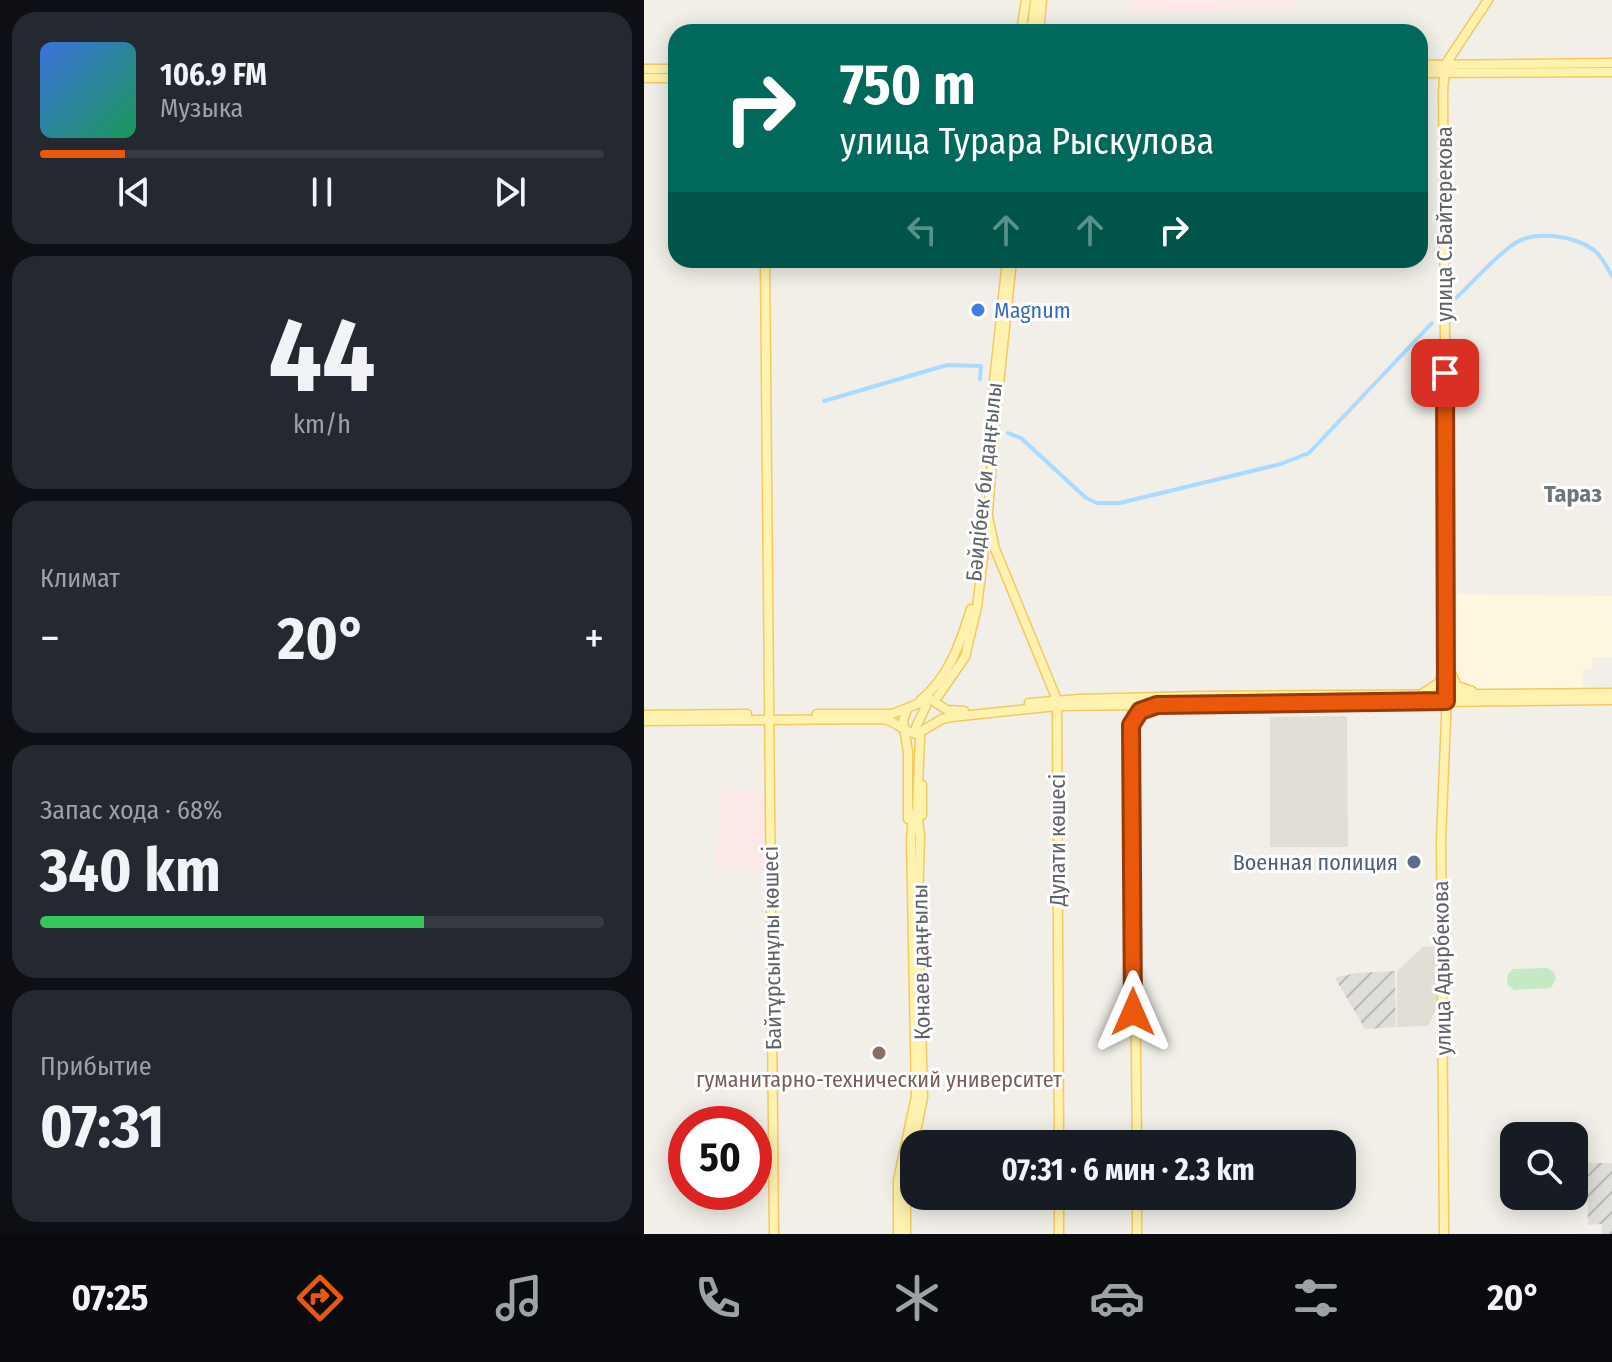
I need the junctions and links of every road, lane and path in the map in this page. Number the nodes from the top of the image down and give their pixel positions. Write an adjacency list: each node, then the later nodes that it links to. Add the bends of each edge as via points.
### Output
1 (1031, 0): 4 (main road)
2 (1042, 0): 5 (main road)
3 (1488, 0): 6 (main road, улица С.Байтерекова)
4 (1030, 24)
5 (1033, 24)
6 (1456, 50): 8 (main road, via 1458,61); 9 (main road); 13 (main road, улица С.Байтерекова)
7 (1612, 63): 8 (main road)
8 (1466, 64): 13 (main road)
9 (1428, 66)
10 (644, 69): 11 (main road)
11 (668, 69)
12 (1428, 69): 13 (main road)
13 (1445, 69): 14 (main road); 18 (main road, улица С.Байтерекова)
14 (1612, 72)
15 (1428, 74): 18 (main road)
16 (644, 78): 17 (main road)
17 (668, 78)
18 (1443, 93): 26 (main road, улица С.Байтерекова)
19 (765, 268): 30 (main road, Байтұрсынұлы көшесі)
20 (1009, 268): 22 (main road, Бәйдібек би даңғылы)
21 (1009, 268): 25 (main road, Бәйдібек би даңғылы)
22 (987, 522): 23 (main road, Бәйдібек би даңғылы); 24 (main road, Дулати көшесі)
23 (983, 547): 24 (main road); 25 (main road, Бәйдібек би даңғылы)
24 (995, 549): 27 (main road, Дулати көшесі)
25 (974, 608): 37 (main road, via 951,665 930,693); 37 (main road, Бәйдібек би даңғылы, via 965,657)
26 (1447, 662): 29 (main road, via 1457,686); 31 (main road, via 1440,682); 32 (main road, улица С.Байтерекова)
27 (1048, 674): 33 (main road, via 1063,692); 39 (main road, Дулати көшесі)
28 (1612, 693): 29 (main road)
29 (1480, 694): 32 (main road)
30 (770, 696): 43 (main road, Байтұрсынұлы көшесі); 44 (main road)
31 (1421, 698): 32 (main road); 34 (main road); 46 (main road)
32 (1447, 698): 36 (main road); 46 (main road, улица Адырбекова)
33 (1079, 699): 38 (main road); 39 (main road)
34 (1300, 700): 38 (main road); 40 (main road)
35 (1612, 700): 36 (main road)
36 (1461, 701): 46 (main road, via 1450,707)
37 (931, 702): 39 (main road, via 956,711); 42 (main road); 48 (main road); 48 (main road, via 940,715)
38 (1132, 702): 40 (main road); 41 (main road); 47 (main road)
39 (1057, 703): 41 (main road); 48 (main road); 55 (main road, Дулати көшесі)
40 (1157, 705): 47 (main road, via 1142,709)
41 (1109, 706): 47 (main road, via 1124,711)
42 (907, 709): 44 (main road, via 892,714); 49 (main road)
43 (770, 717): 44 (main road); 45 (main road); 50 (main road, Байтұрсынұлы көшесі)
44 (783, 717): 49 (main road, via 884,719); 50 (main road)
45 (646, 718)
46 (1445, 721): 64 (main road, улица Адырбекова)
47 (1131, 725): 56 (main road)
48 (926, 726): 49 (main road, via 917,734); 51 (main road)
49 (904, 728): 52 (main road)
50 (770, 736): 59 (main road, Байтұрсынұлы көшесі)
51 (920, 836): 52 (main road, Қонаев даңғылы, via 917,738); 53 (main road, Қонаев даңғылы)
52 (911, 840): 60 (main road, Қонаев даңғылы, via 916,1096 898,1180)
53 (922, 1030): 54 (main road); 61 (main road, Қонаев даңғылы, via 923,1097 906,1182)
54 (933, 1034)
55 (1059, 1130)
56 (1137, 1130)
57 (1059, 1210): 62 (main road)
58 (1137, 1210): 63 (main road)
59 (774, 1230)
60 (898, 1234)
61 (906, 1234)
62 (1059, 1234)
63 (1137, 1234)
64 (1444, 1234)

